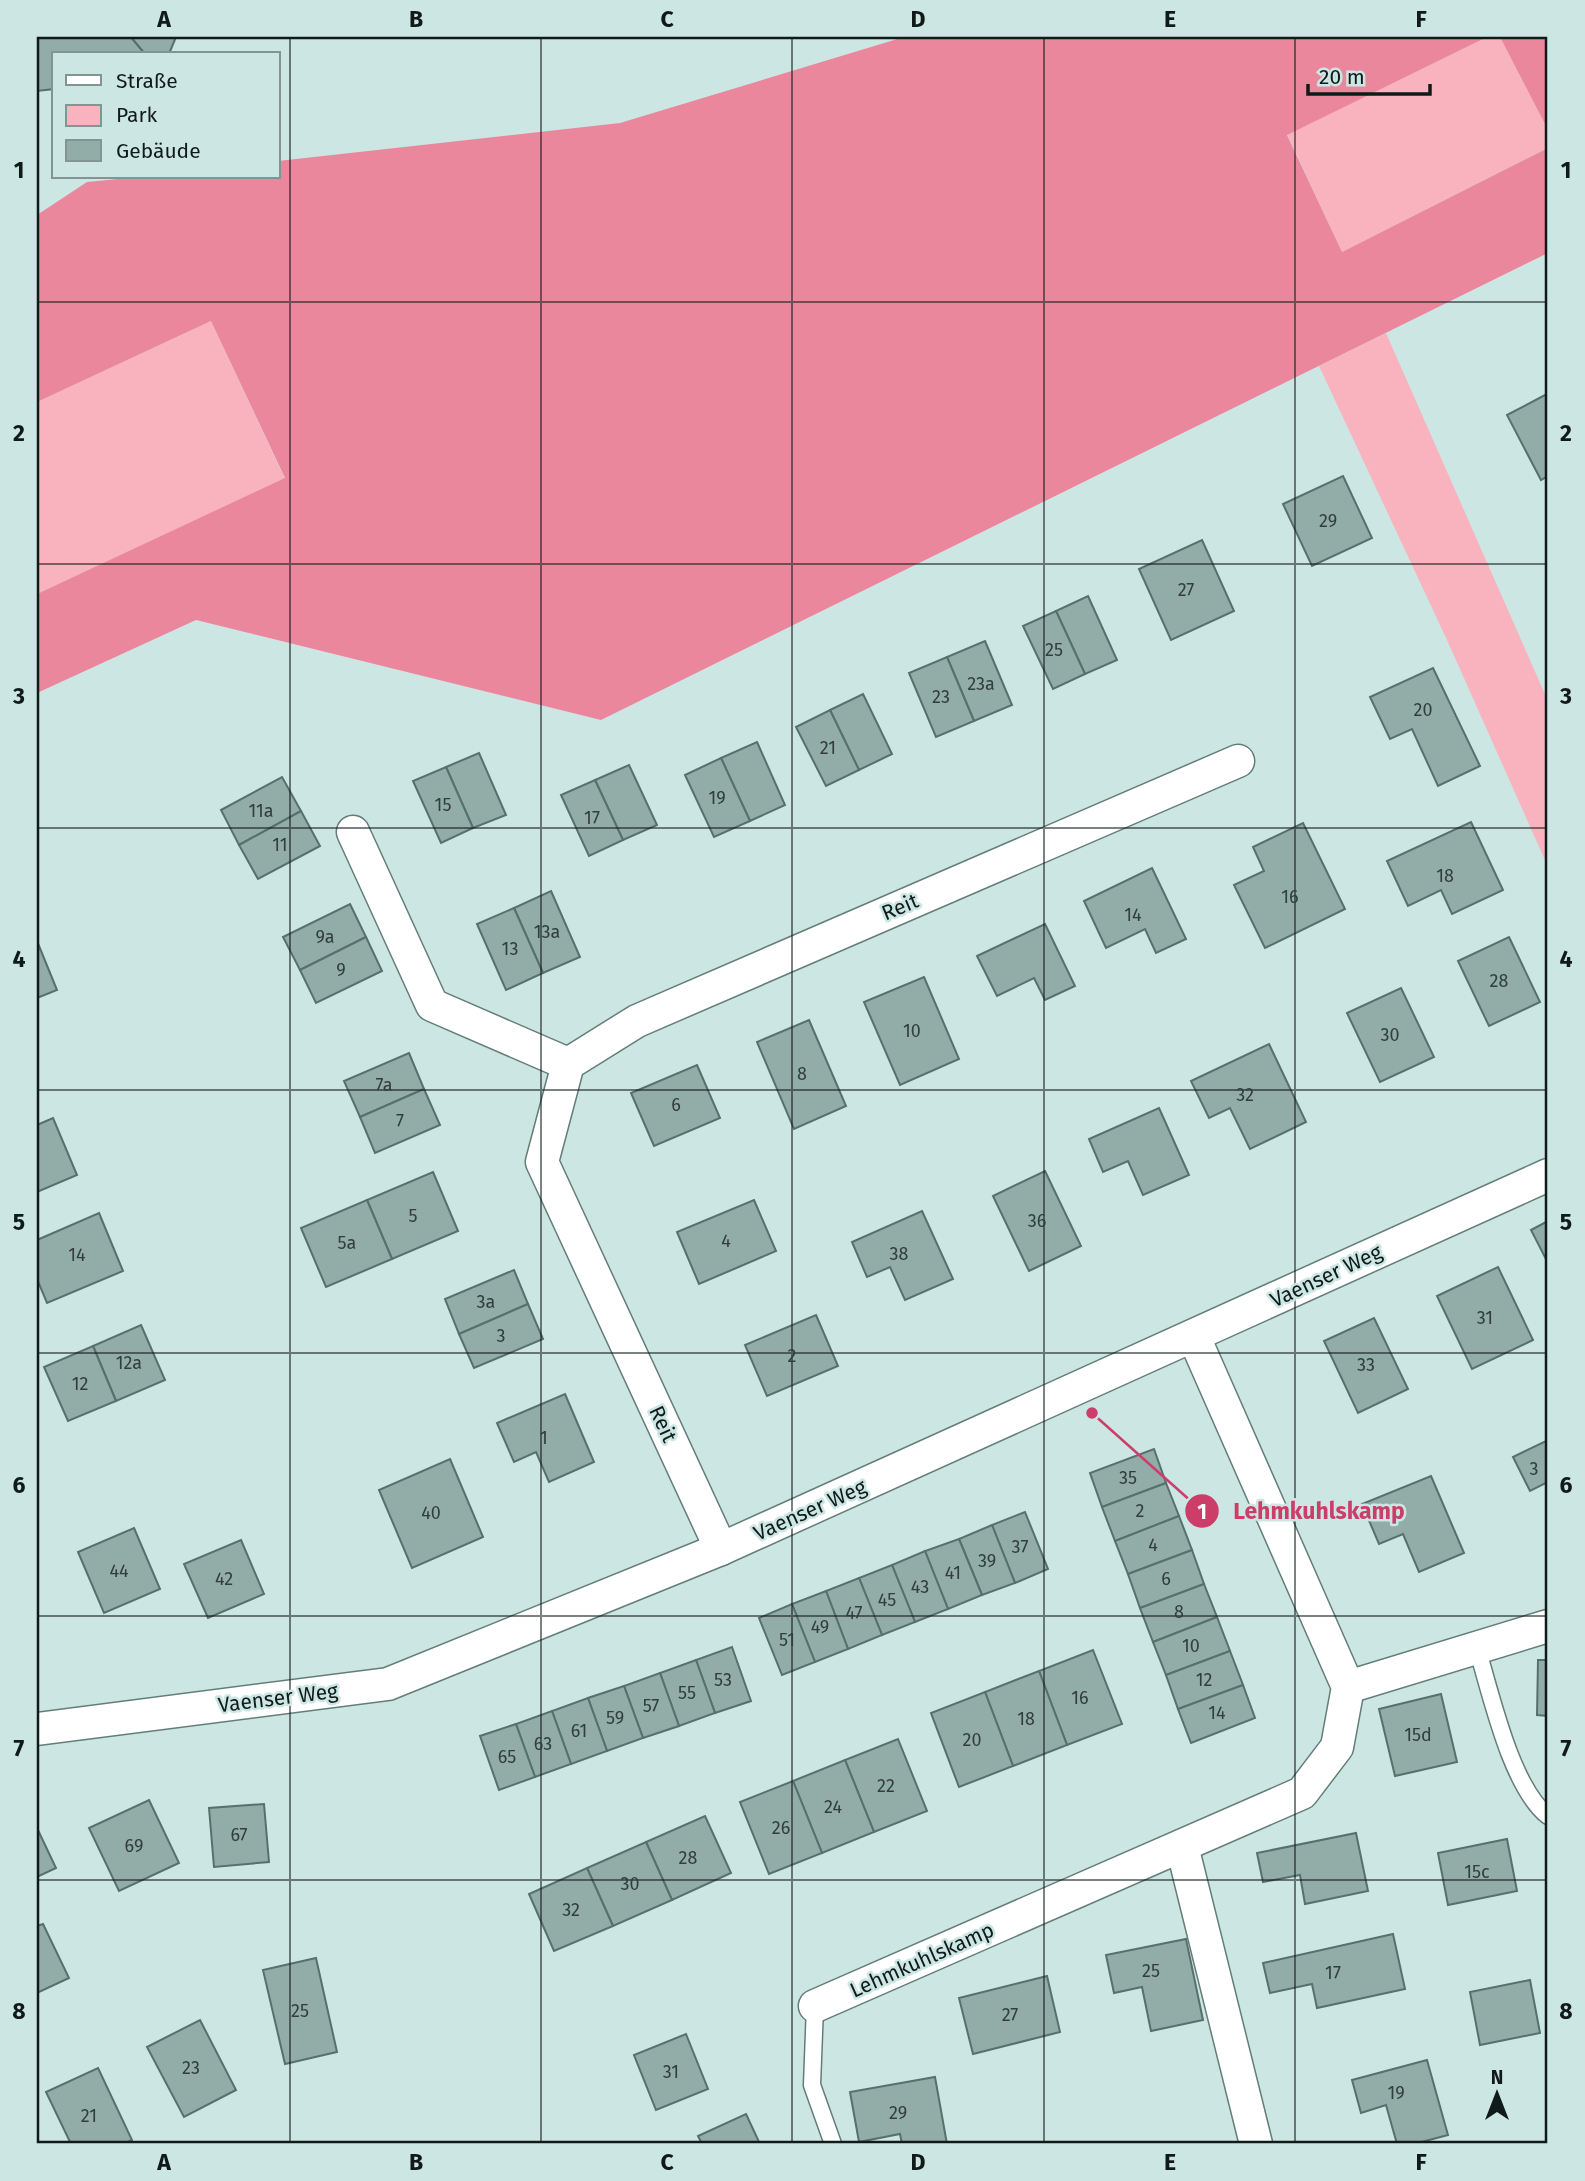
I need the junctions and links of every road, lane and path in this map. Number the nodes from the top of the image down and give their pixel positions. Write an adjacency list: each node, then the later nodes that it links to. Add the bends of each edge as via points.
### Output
1 (1238, 761): 3 (street, Reit, via 637,1021)
2 (354, 832): 3 (street, via 432,1005)
3 (568, 1064): 6 (street, Reit, via 542,1162)
4 (1548, 1175): 5 (street, Vaenser Weg)
5 (1194, 1337): 6 (street, Vaenser Weg); 9 (street)
6 (721, 1549): 10 (street, Vaenser Weg, via 388,1684)
7 (1548, 1626): 8 (street)
8 (1477, 1648): 9 (street); 11 (lane, via 1510,1755 1536,1806)
9 (1348, 1687): 12 (street, Lehmkuhlskamp, via 1337,1747 1302,1793)
10 (37, 1729)
11 (1548, 1816)
12 (1182, 1846): 13 (street, Lehmkuhlskamp); 15 (street)
13 (815, 2006): 14 (lane, via 812,2085)
14 (833, 2144)
15 (1256, 2144)

